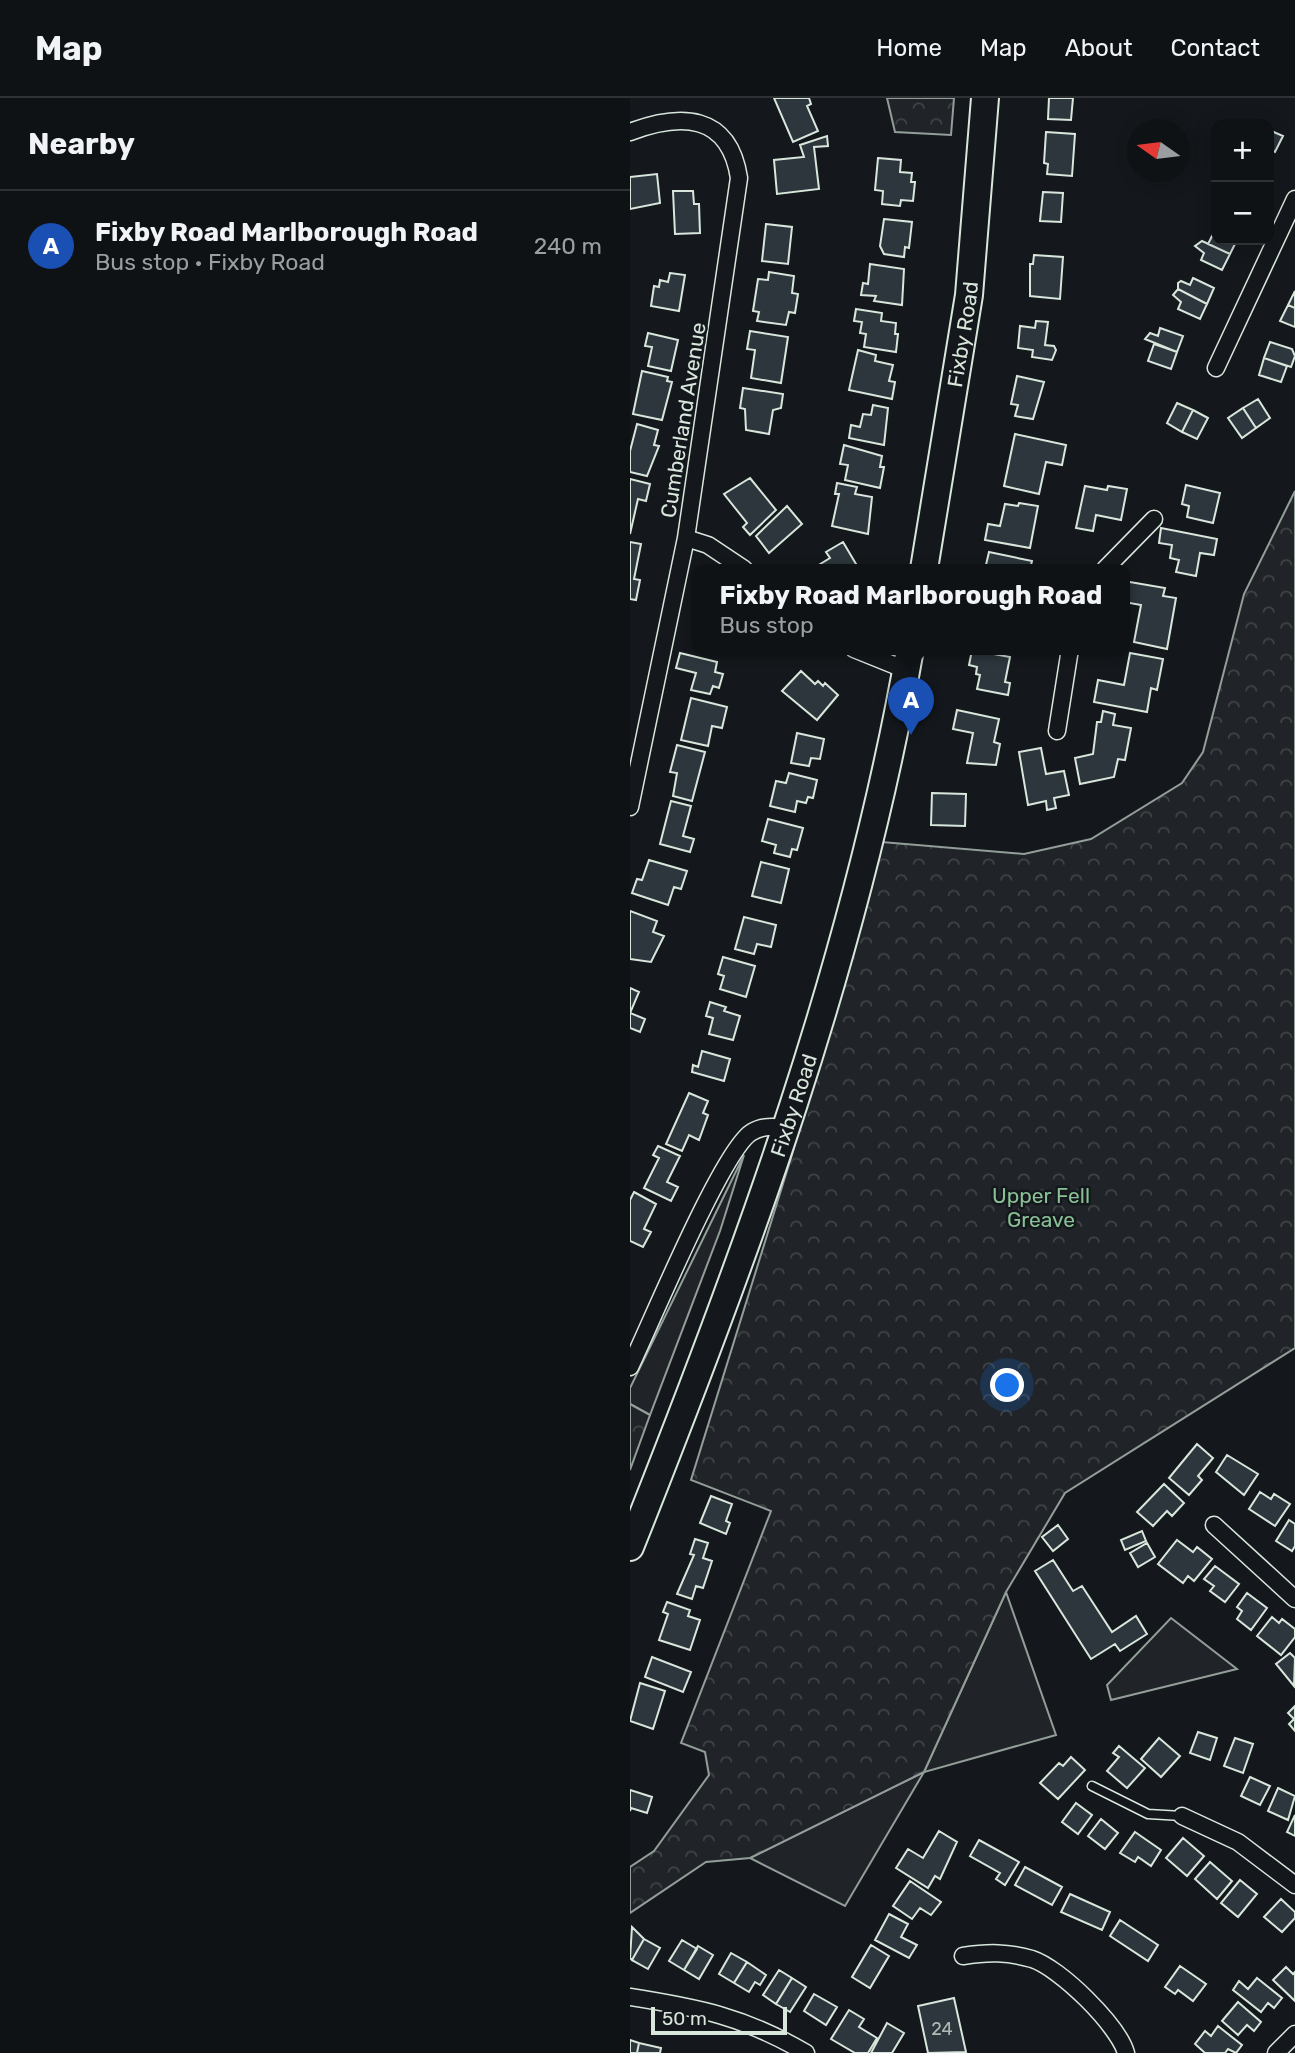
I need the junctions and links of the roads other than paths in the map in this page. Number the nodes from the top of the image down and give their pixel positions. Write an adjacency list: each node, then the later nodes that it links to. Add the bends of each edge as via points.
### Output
1 (985, 98): 8 (main road, Fixby Road, via 969,295)
2 (630, 132): 6 (street, Cumberland Avenue, via 668,120 694,121 726,143 739,178)
3 (1295, 199): 4 (street)
4 (1216, 368)
5 (1154, 519): 9 (street)
6 (686, 538): 7 (street, via 708,545); 14 (street, Cumberland Avenue)
7 (736, 564)
8 (925, 564)
9 (1110, 564)
10 (886, 655): 12 (street)
11 (1069, 655): 13 (street)
12 (908, 659): 15 (main road, Fixby Road, via 848,928)
13 (1057, 730)
14 (630, 807)
15 (789, 1128): 16 (street, via 769,1126 750,1133 724,1169); 18 (main road, Fixby Road)
16 (630, 1367)
17 (1214, 1525): 19 (street)
18 (630, 1547)
19 (1295, 1599)
20 (1092, 1786): 21 (lane, via 1148,1814)
21 (1182, 1816): 22 (street, via 1238,1842)
22 (1295, 1885)
23 (963, 1956): 27 (street, via 996,1951 1035,1960 1088,1998 1124,2043)
24 (630, 1997): 26 (street, via 733,2017)
25 (1295, 2034): 28 (street)
26 (806, 2053)
27 (1126, 2053)
28 (1276, 2053)

